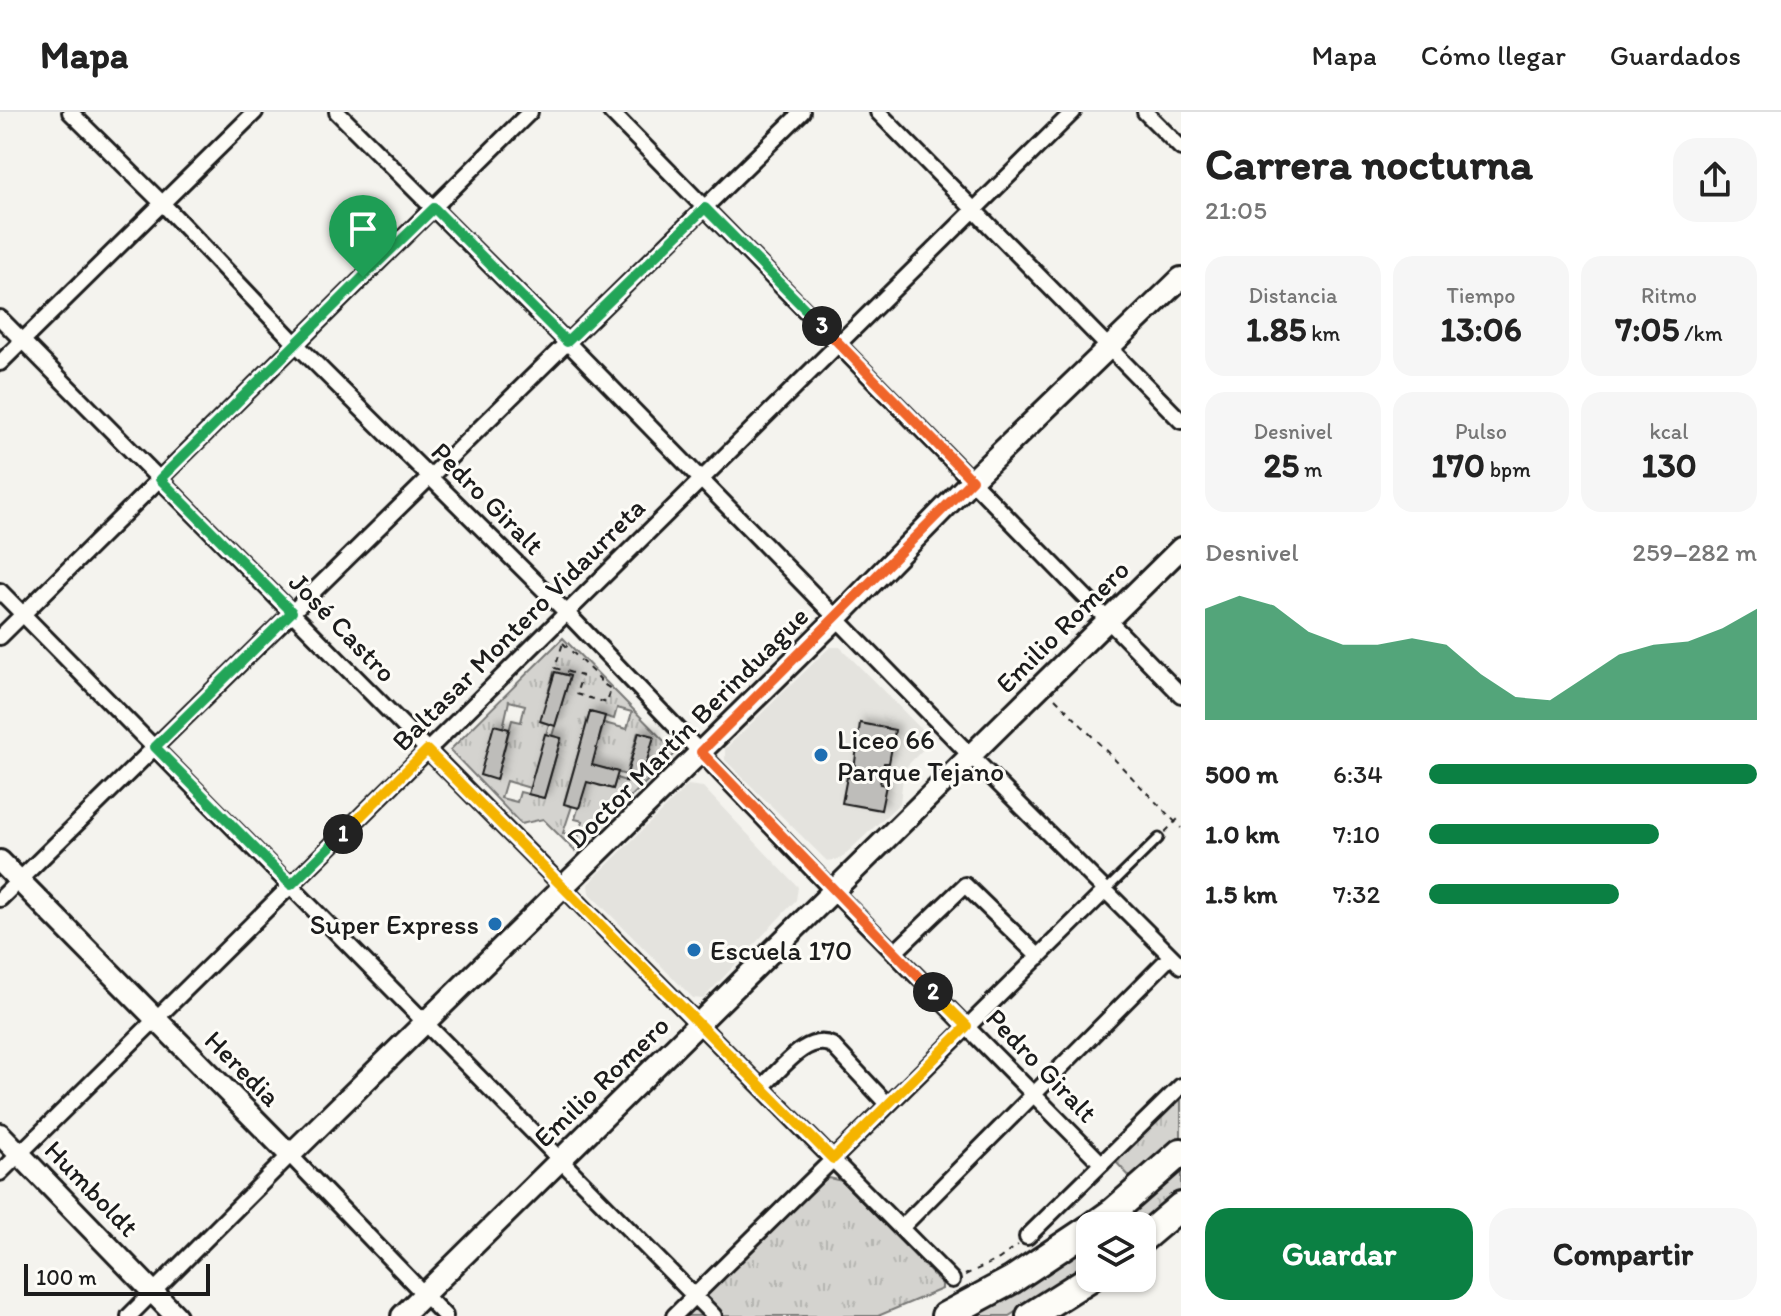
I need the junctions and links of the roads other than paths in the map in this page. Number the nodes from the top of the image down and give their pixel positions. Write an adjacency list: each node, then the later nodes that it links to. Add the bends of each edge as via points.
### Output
1 (70, 112): 11 (street, Pedro Giralt)
2 (255, 112): 11 (street)
3 (337, 112): 12 (street)
4 (530, 112): 12 (street)
5 (611, 112): 13 (street)
6 (802, 112): 13 (street)
7 (878, 112): 14 (street)
8 (1073, 112): 14 (street, Baltasar Montero Vidaurreta)
9 (1145, 112): 10 (street)
10 (1181, 148)
11 (162, 203): 17 (street); 20 (street, Pedro Giralt)
12 (434, 208): 18 (street); 20 (street)
13 (705, 208): 18 (street); 19 (street)
14 (974, 210): 19 (street, Baltasar Montero Vidaurreta); 21 (street)
15 (1181, 278): 21 (street, Doctor Martín Berinduague)
16 (0, 318): 17 (street, José Castro)
17 (23, 341): 22 (street); 25 (street, José Castro)
18 (567, 342): 24 (street); 26 (street)
19 (839, 343): 26 (street, Baltasar Montero Vidaurreta); 27 (street)
20 (296, 344): 24 (street, Pedro Giralt); 25 (street)
21 (1110, 348): 23 (street); 27 (street, Doctor Martín Berinduague)
22 (0, 363)
23 (1181, 421)
24 (431, 477): 30 (street); 31 (street, Pedro Giralt)
25 (160, 479): 30 (street, José Castro); 32 (street)
26 (702, 479): 31 (street, Baltasar Montero Vidaurreta); 33 (street)
27 (972, 480): 33 (street, Doctor Martín Berinduague); 34 (street)
28 (1181, 548): 34 (street, Emilio Romero)
29 (0, 591): 32 (street)
30 (292, 612): 37 (street); 38 (street, José Castro)
31 (567, 613): 38 (street, Baltasar Montero Vidaurreta); 39 (street, Pedro Giralt)
32 (24, 615): 35 (street); 37 (street)
33 (837, 618): 39 (street, Doctor Martín Berinduague); 40 (street)
34 (1108, 620): 36 (street); 40 (street, Emilio Romero)
35 (0, 637)
36 (1181, 695)
37 (155, 747): 43 (street); 44 (street)
38 (427, 750): 44 (street, Baltasar Montero Vidaurreta); 45 (street, José Castro)
39 (701, 752): 45 (street, Doctor Martín Berinduague); 46 (street, Pedro Giralt)
40 (971, 756): 46 (street, Emilio Romero); 47 (street)
41 (1159, 838): 47 (lane)
42 (0, 861): 43 (street, Heredia)
43 (19, 880): 48 (street); 52 (street, Heredia)
44 (291, 885): 52 (street, Baltasar Montero Vidaurreta); 53 (street)
45 (563, 889): 53 (street, Doctor Martín Berinduague); 54 (street, José Castro)
46 (833, 891): 49 (street, Pedro Giralt); 54 (street, Emilio Romero)
47 (1105, 891): 50 (street); 51 (street)
48 (0, 899)
49 (894, 953): 50 (street, via 965,885); 55 (street, Pedro Giralt)
50 (1039, 957): 55 (street)
51 (1176, 961): 58 (street)
52 (155, 1020): 62 (street, Baltasar Montero Vidaurreta); 63 (street, Heredia)
53 (426, 1023): 63 (street, Doctor Martín Berinduague); 64 (street)
54 (701, 1024): 56 (street, José Castro); 64 (street, Emilio Romero)
55 (967, 1026): 58 (street, Pedro Giralt); 59 (street)
56 (763, 1086): 59 (street, via 810,1044 823,1042 832,1045); 65 (street, José Castro)
57 (1181, 1086): 66 (street)
58 (1034, 1094): 66 (street, Pedro Giralt); 71 (street)
59 (888, 1105): 65 (street)
60 (0, 1134): 62 (street, Humboldt)
61 (1181, 1152): 69 (highway)
62 (19, 1154): 67 (street, Baltasar Montero Vidaurreta); 76 (street, Humboldt)
63 (290, 1155): 76 (street, Doctor Martín Berinduague); 77 (street, Heredia)
64 (560, 1159): 77 (street, Emilio Romero); 78 (street)
65 (833, 1159): 71 (street, José Castro); 78 (street)
66 (1102, 1164): 72 (street)
67 (0, 1173)
68 (1181, 1206): 70 (highway)
69 (1111, 1212)
70 (1156, 1227)
71 (901, 1228): 74 (street, José Castro)
72 (1027, 1237)
73 (1076, 1238): 85 (highway)
74 (952, 1280)
75 (1076, 1287): 86 (highway)
76 (153, 1292): 79 (street, Doctor Martín Berinduague); 80 (street, Humboldt)
77 (424, 1294): 81 (street, Emilio Romero); 82 (street, Heredia)
78 (694, 1295): 83 (street); 84 (street)
79 (129, 1316)
80 (176, 1316)
81 (402, 1316)
82 (445, 1316)
83 (674, 1316)
84 (714, 1316)
85 (945, 1316)
86 (1030, 1316)

